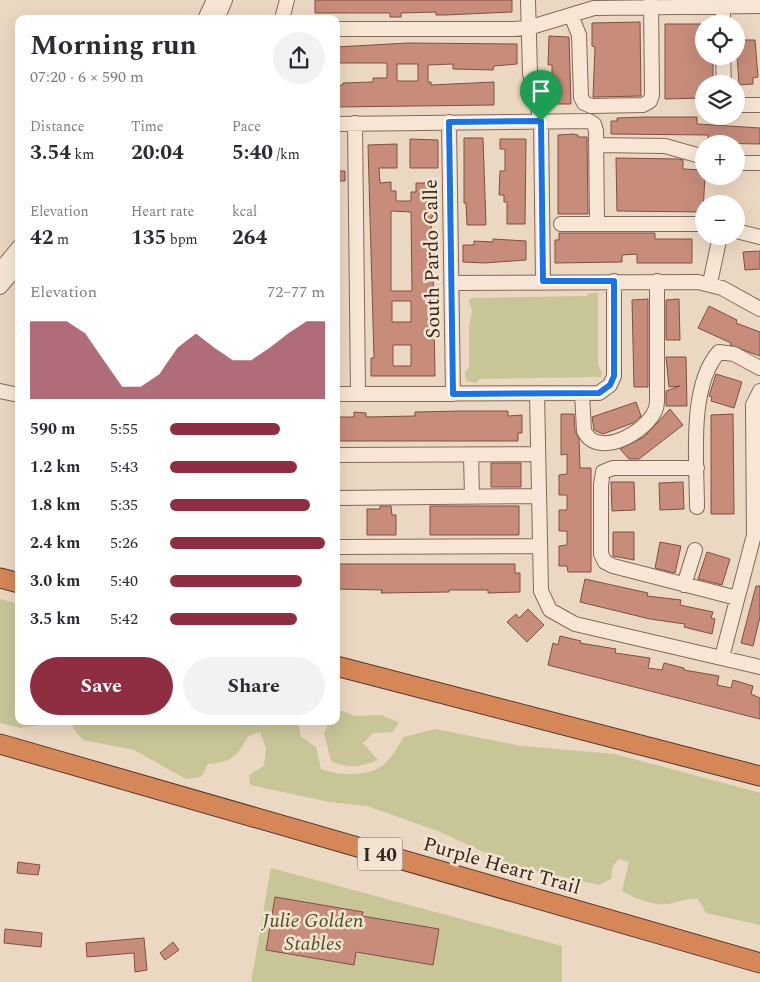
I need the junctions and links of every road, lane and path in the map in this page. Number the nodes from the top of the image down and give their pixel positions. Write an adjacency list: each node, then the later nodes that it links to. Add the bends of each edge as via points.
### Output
1 (214, 0): 8 (street)
2 (225, 0): 9 (street)
3 (287, 0): 10 (street)
4 (528, 0): 13 (street)
5 (651, 4): 6 (street); 11 (street, via 594,8); 11 (street, via 652,94 650,102 643,105 591,106 584,103 581,97 579,35)
6 (723, 6): 7 (street); 12 (street)
7 (760, 6)
8 (206, 15)
9 (219, 15)
10 (283, 15)
11 (571, 15): 13 (street)
12 (723, 15)
13 (528, 28): 14 (street); 17 (street, via 530,73)
14 (340, 29)
15 (745, 105): 16 (street)
16 (760, 105)
17 (541, 121): 18 (street); 21 (street, via 589,121 594,124); 34 (street)
18 (449, 122): 19 (street); 37 (street, South Pardo Calle)
19 (355, 123): 20 (street); 47 (street)
20 (340, 124)
21 (597, 145): 22 (street, via 664,146); 26 (street)
22 (695, 155)
23 (745, 163): 24 (street)
24 (760, 163)
25 (561, 224): 26 (street)
26 (597, 224): 27 (street)
27 (695, 224)
28 (745, 233): 29 (street)
29 (760, 237)
30 (718, 245): 38 (street)
31 (15, 252): 32 (street)
32 (0, 270)
33 (15, 270): 39 (street)
34 (543, 281): 35 (street); 37 (street)
35 (614, 281): 36 (street); 44 (street, via 614,376 610,385 599,393)
36 (657, 281): 38 (street); 44 (street, via 658,402 655,415 624,439 596,443 584,431)
37 (451, 283): 48 (street, South Pardo Calle)
38 (710, 283): 40 (street)
39 (0, 287)
40 (760, 309)
41 (760, 368): 54 (street, via 726,352 719,352 714,358 698,399)
42 (0, 390): 45 (street)
43 (760, 391): 50 (street, via 753,405)
44 (582, 393): 49 (street)
45 (15, 394)
46 (340, 394): 47 (street)
47 (358, 394): 48 (street)
48 (453, 394): 49 (street)
49 (537, 394): 51 (street)
50 (756, 447): 59 (street)
51 (538, 454): 53 (street); 56 (street)
52 (340, 455): 53 (street)
53 (471, 455): 55 (street)
54 (697, 468): 58 (street); 65 (street, via 613,468 601,476 600,554 605,562)
55 (472, 496): 56 (street); 57 (street)
56 (539, 496): 60 (street)
57 (340, 498)
58 (697, 506)
59 (757, 535): 66 (street)
60 (540, 546): 61 (street); 67 (street, via 541,591 550,610 575,624)
61 (340, 547)
62 (695, 550): 65 (street)
63 (0, 578): 64 (highway)
64 (15, 582)
65 (684, 585): 66 (street)
66 (737, 598): 67 (street)
67 (722, 657): 69 (street)
68 (340, 667): 71 (highway)
69 (760, 667)
70 (0, 744): 72 (highway, Purple Heart Trail / I 40)
71 (760, 776)
72 (760, 963)

